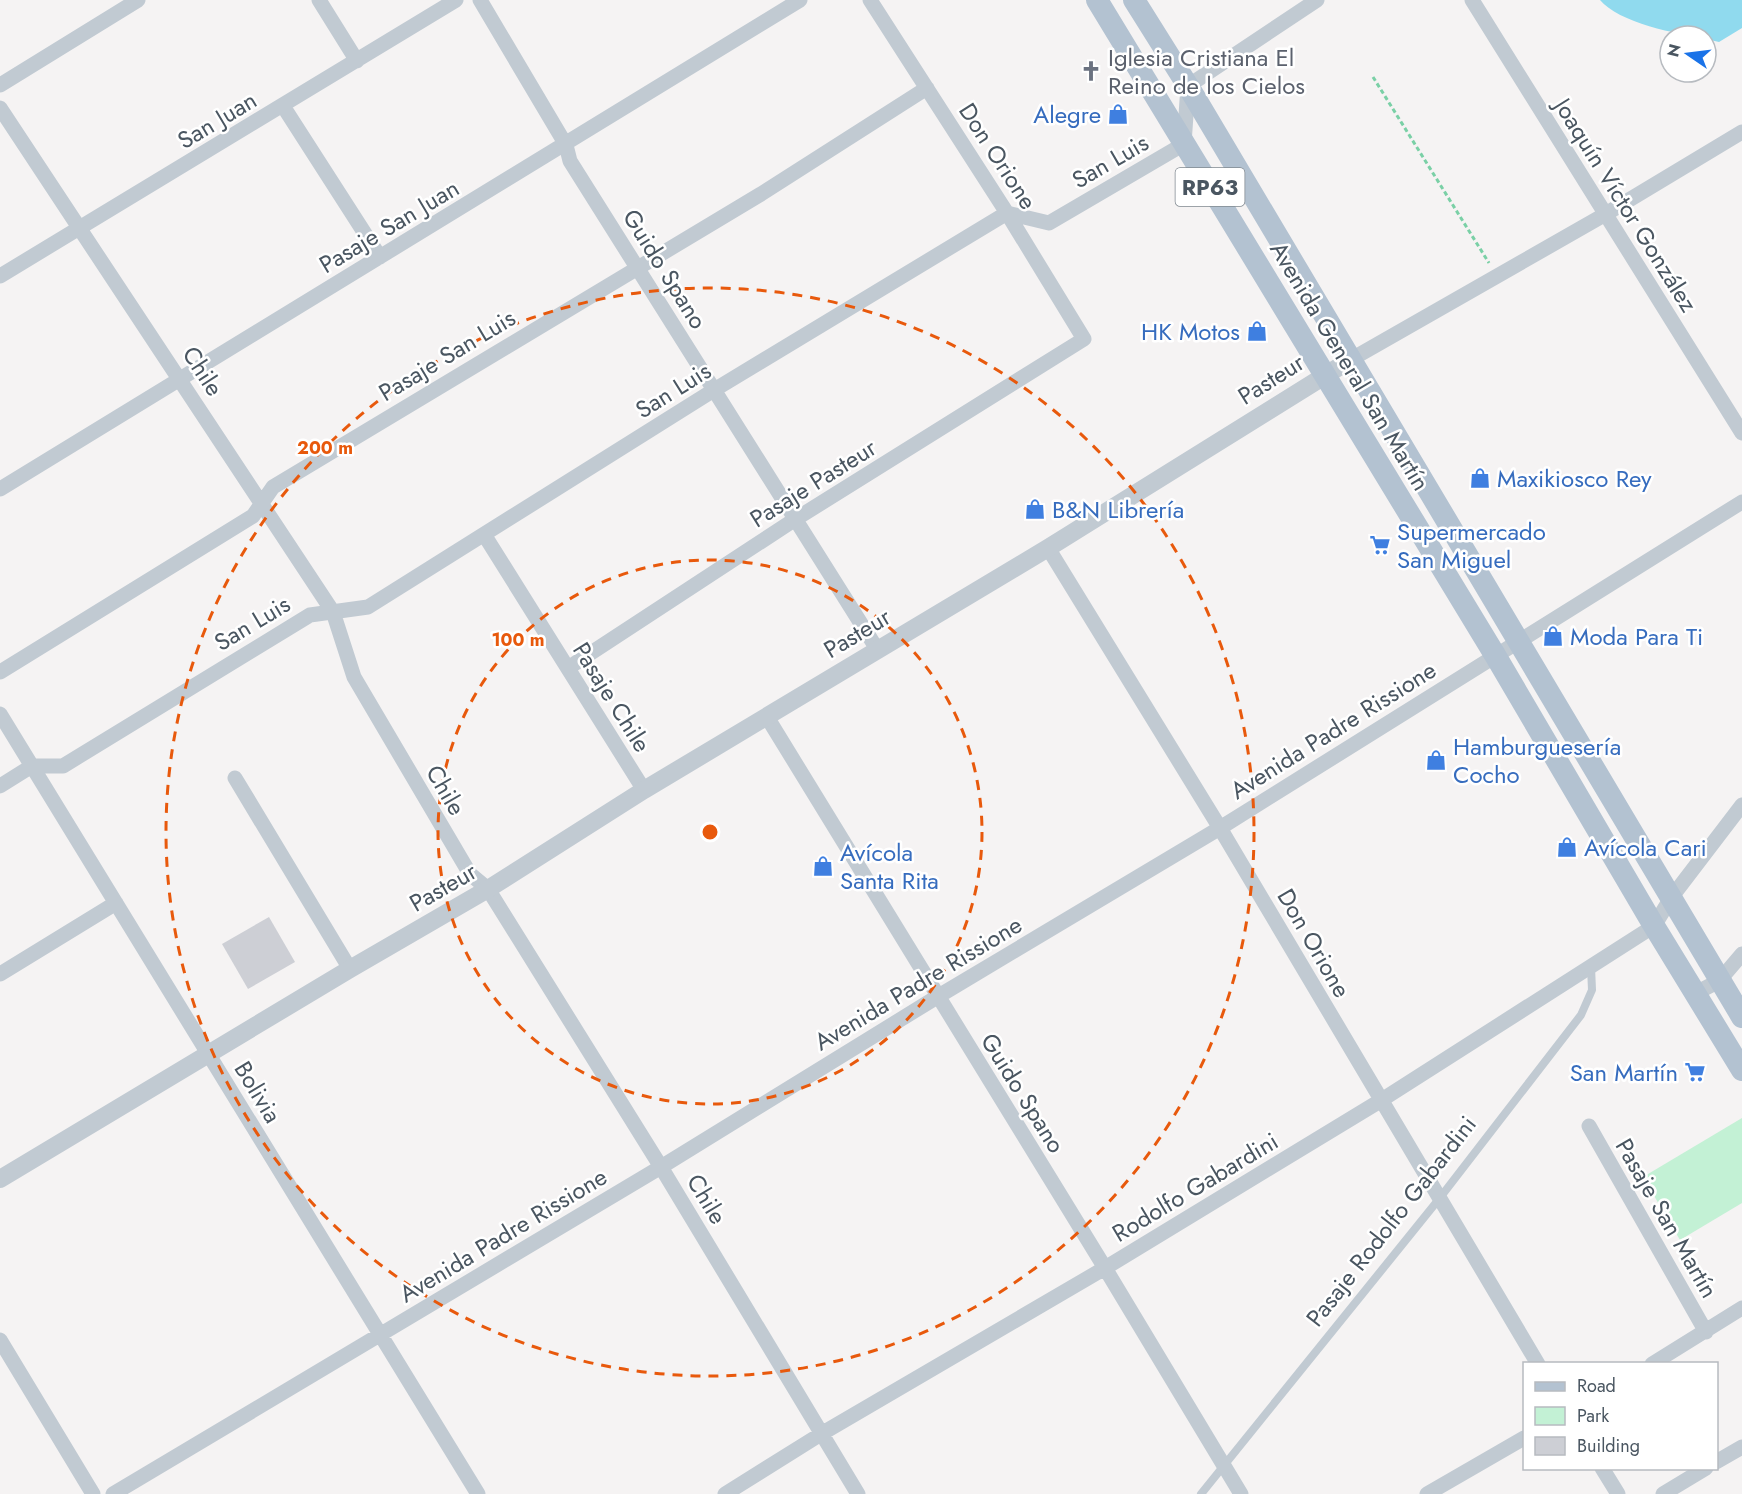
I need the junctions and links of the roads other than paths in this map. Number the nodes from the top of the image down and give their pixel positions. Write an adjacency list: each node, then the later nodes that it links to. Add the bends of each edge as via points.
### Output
1 (138, 0): 12 (street)
2 (319, 0): 11 (street)
3 (456, 0): 11 (street, San Juan)
4 (480, 0): 19 (street, Guido Spano)
5 (800, 0): 19 (street, Pasaje San Juan)
6 (870, 0): 14 (street, Don Orione)
7 (1096, 0): 18 (main road, Avenida General San Martín / RP63)
8 (1134, 0): 13 (main road, Avenida General San Martín / RP63)
9 (1317, 0): 13 (street)
10 (1472, 0): 21 (street, Joaquín Víctor González)
11 (357, 61): 15 (street, San Juan)
12 (0, 85)
13 (1188, 86): 18 (street, San Luis); 27 (main road, Avenida General San Martín / RP63)
14 (927, 88): 20 (street, Don Orione); 24 (street, Pasaje San Luis, via 761,194)
15 (283, 106): 22 (street, San Juan); 23 (street)
16 (0, 108): 22 (street, Chile)
17 (1742, 132): 21 (street, Pasteur)
18 (1184, 144): 20 (street, San Luis, via 1049,223); 28 (main road, Avenida General San Martín / RP63)
19 (566, 145): 23 (street, Pasaje San Juan); 24 (street, Guido Spano, via 570,161)
20 (1008, 213): 26 (street, Don Orione); 30 (street, San Luis)
21 (1604, 215): 27 (street, Pasteur); 31 (street, Joaquín Víctor González)
22 (81, 227): 25 (street, San Juan); 29 (street, Chile)
23 (380, 257): 29 (street, Pasaje San Juan)
24 (637, 267): 30 (street, Guido Spano); 33 (street, Pasaje San Luis, via 273,487)
25 (0, 276)
26 (1084, 339): 35 (street, Pasaje Pasteur)
27 (1350, 360): 28 (street, Pasteur); 39 (main road, Avenida General San Martín / RP63)
28 (1323, 374): 37 (street, Pasteur); 41 (main road, Avenida General San Martín / RP63)
29 (181, 378): 32 (street, Pasaje San Juan); 33 (street, Chile)
30 (714, 390): 35 (street, Guido Spano); 36 (street, San Luis)
31 (1742, 433)
32 (0, 489)
33 (262, 502): 38 (street, Chile); 43 (street, Pasaje San Luis, via 253,516)
34 (1742, 502): 39 (street, Avenida Padre Rissione)
35 (794, 520): 40 (street, Guido Spano); 42 (street, Pasaje Pasteur)
36 (484, 536): 38 (street, San Luis, via 368,608); 42 (street, Pasaje Chile)
37 (1048, 548): 40 (street, Pasteur); 51 (street, Don Orione)
38 (333, 612): 46 (street, San Luis, via 310,615 63,766); 52 (street, Chile, via 354,677 470,874)
39 (1517, 642): 41 (street, Avenida Padre Rissione); 53 (main road, Avenida General San Martín / RP63)
40 (877, 649): 45 (street, Pasteur)
41 (1495, 655): 51 (street, Avenida Padre Rissione); 55 (main road, Avenida General San Martín / RP63)
42 (568, 668): 49 (street, Pasaje Chile)
43 (0, 672)
44 (0, 714): 46 (street, Bolivia)
45 (767, 717): 49 (street, Pasteur); 62 (street, Guido Spano)
46 (32, 766): 48 (street); 54 (street, Bolivia)
47 (235, 778): 58 (street)
48 (0, 786)
49 (644, 790): 52 (street, Pasteur)
50 (1742, 805): 53 (street)
51 (1220, 828): 62 (street, Avenida Padre Rissione); 66 (street, Don Orione)
52 (488, 889): 58 (street, Pasteur); 68 (street, Chile)
53 (1671, 898): 55 (street, Rodolfo Gabardini); 60 (main road, Avenida General San Martín / RP63)
54 (116, 903): 59 (street); 64 (street, Bolivia)
55 (1654, 926): 57 (street, Rodolfo Gabardini); 61 (main road, Avenida General San Martín / RP63)
56 (1742, 954): 60 (street)
57 (1591, 966): 66 (street, Rodolfo Gabardini); 70 (lane, Pasaje Rodolfo Gabardini, via 1592,990 1581,1014)
58 (350, 969): 64 (street, Pasteur)
59 (0, 974)
60 (1719, 981): 61 (street); 63 (main road, Avenida General San Martín / RP63)
61 (1695, 994): 65 (main road, Avenida General San Martín / RP63)
62 (937, 997): 68 (street, Avenida Padre Rissione); 71 (street, Guido Spano)
63 (1742, 1017)
64 (208, 1054): 69 (street, Pasteur); 74 (street, Bolivia)
65 (1742, 1070)
66 (1380, 1101): 70 (street, Don Orione); 71 (street, Rodolfo Gabardini)
67 (1589, 1126): 73 (street, Pasaje San Martín)
68 (661, 1167): 74 (street, Avenida Padre Rissione); 78 (street, Chile)
69 (0, 1179)
70 (1439, 1199): 76 (street, Don Orione); 82 (lane, Pasaje Rodolfo Gabardini)
71 (1106, 1268): 78 (street, Rodolfo Gabardini); 82 (street, Guido Spano)
72 (1742, 1308): 73 (street)
73 (1706, 1332): 77 (street)
74 (380, 1335): 86 (street, Avenida Padre Rissione); 87 (street, Bolivia)
75 (0, 1340): 85 (street)
76 (1537, 1362)
77 (1655, 1362)
78 (821, 1434): 88 (street, Rodolfo Gabardini); 89 (street, Chile)
79 (1523, 1439): 92 (street)
80 (1742, 1447): 81 (street)
81 (1718, 1461)
82 (1224, 1465): 90 (lane, Pasaje Rodolfo Gabardini); 91 (street, Guido Spano)
83 (1603, 1470): 93 (street)
84 (1703, 1470): 94 (street)
85 (93, 1494)
86 (113, 1494)
87 (478, 1494)
88 (725, 1494)
89 (858, 1494)
90 (1202, 1494)
91 (1241, 1494)
92 (1427, 1494)
93 (1618, 1494)
94 (1663, 1494)

